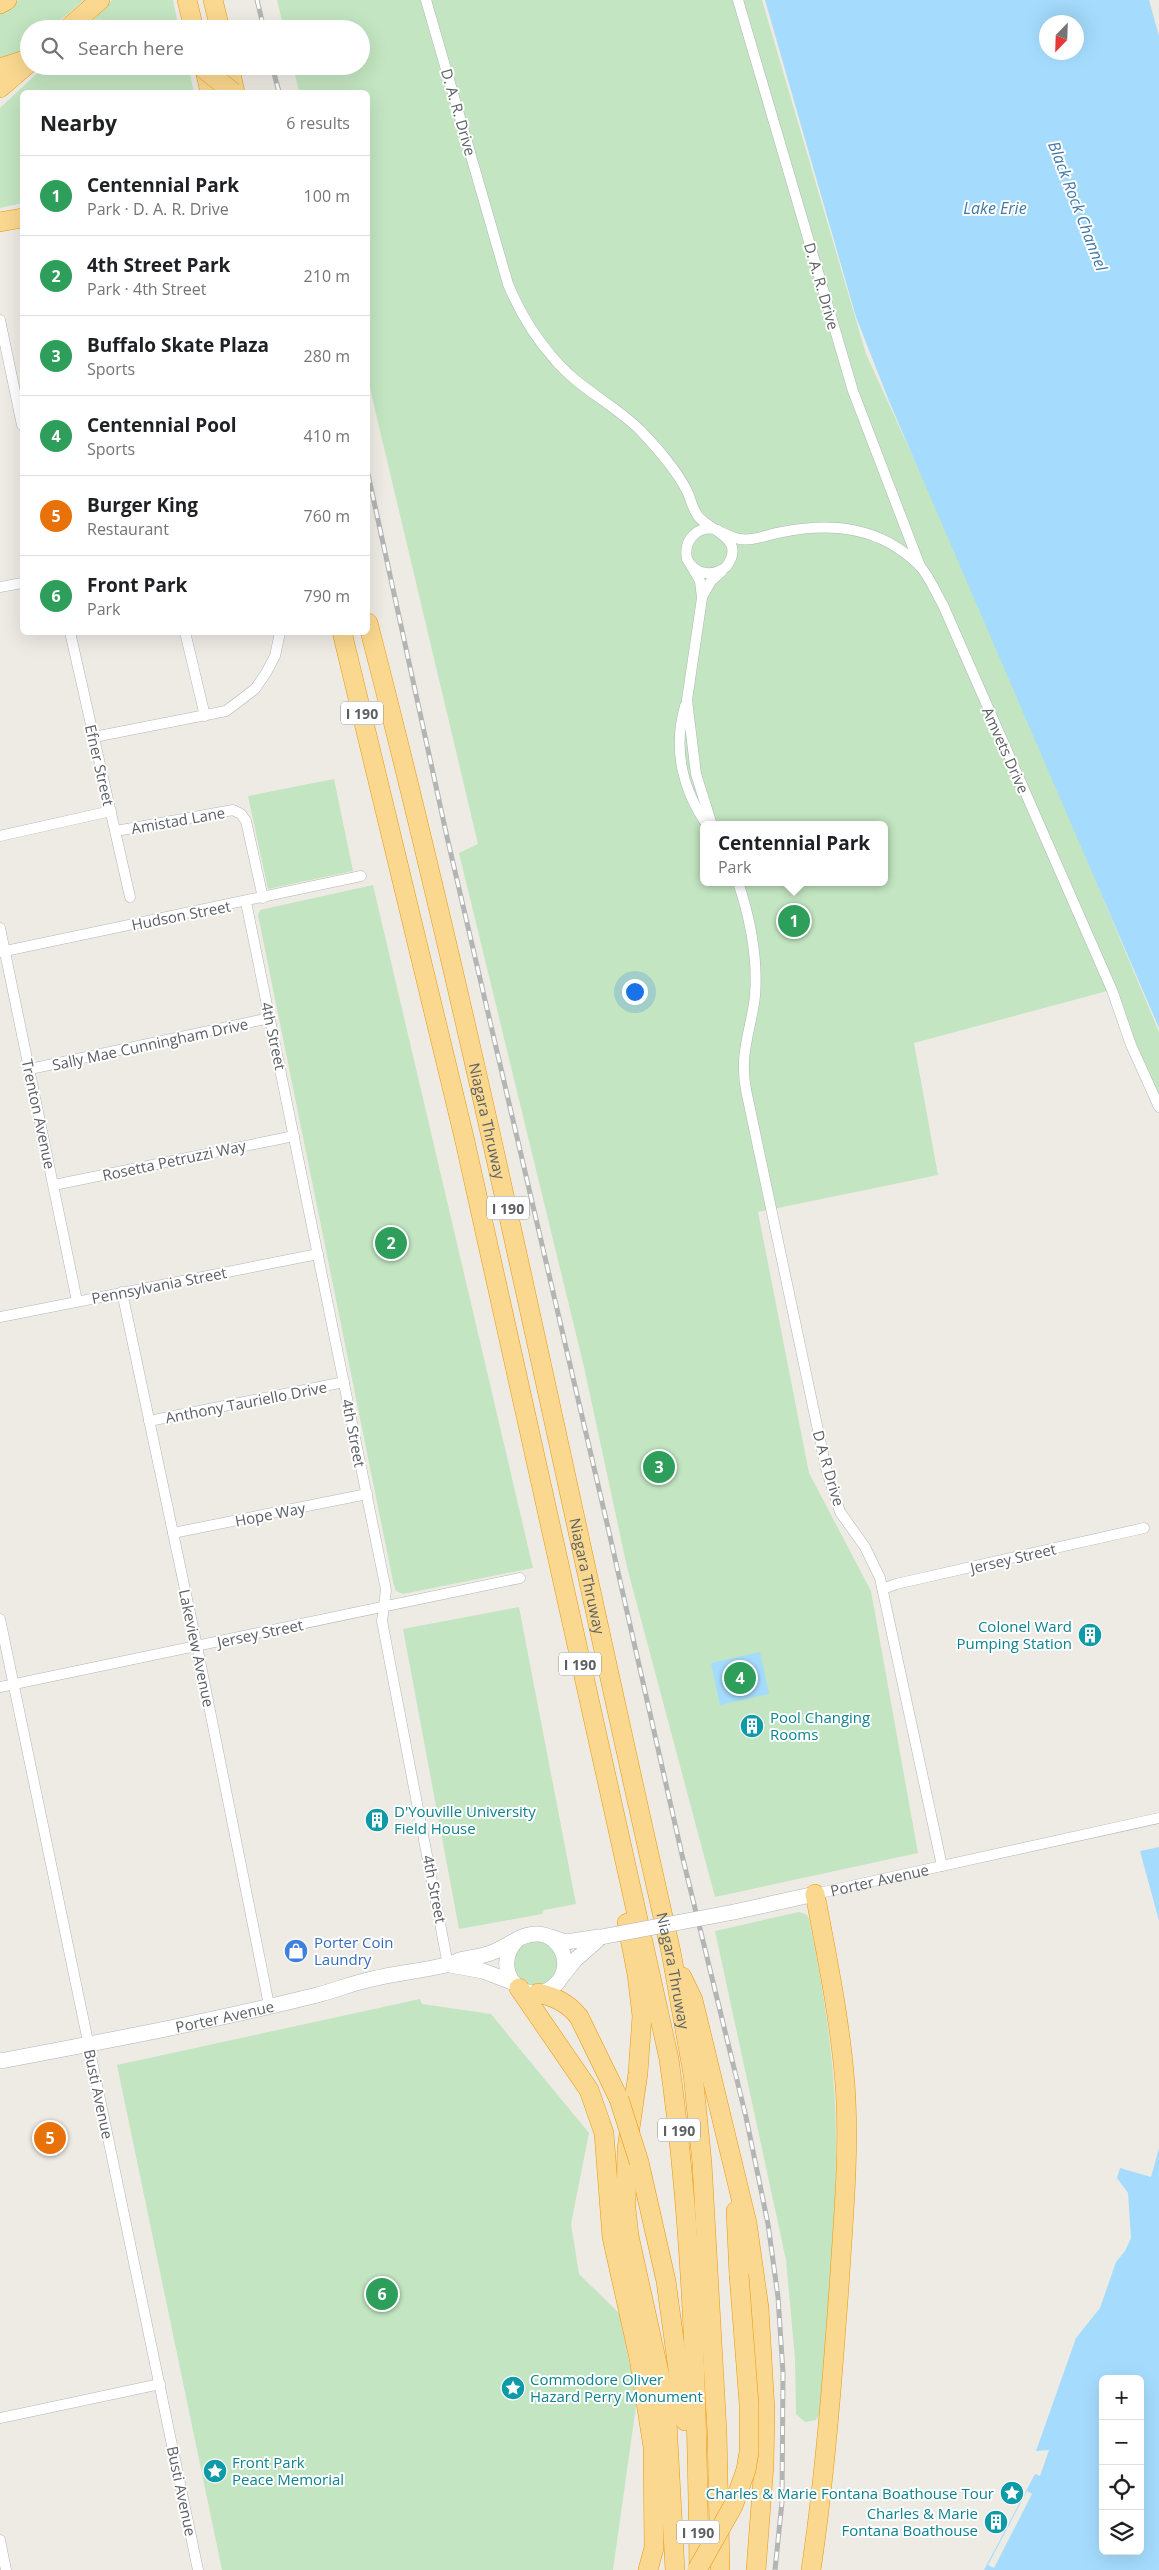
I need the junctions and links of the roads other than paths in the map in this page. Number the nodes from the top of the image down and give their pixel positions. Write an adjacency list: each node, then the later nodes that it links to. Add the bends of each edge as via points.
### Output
1 (7, 0): 7 (highway)
2 (100, 0): 8 (highway)
3 (188, 0): 9 (highway)
4 (213, 0): 10 (highway)
5 (426, 0): 26 (street, D. A. R. Drive, via 508,284 521,314 556,362 618,412 656,448 676,472)
6 (738, 0): 32 (street, D. A. R. Drive, via 853,391)
7 (0, 4)
8 (77, 20)
9 (192, 20)
10 (218, 20)
11 (20, 61): 12 (highway)
12 (0, 68)
13 (20, 71): 17 (highway)
14 (205, 75): 18 (highway)
15 (213, 75): 19 (highway, bridge)
16 (231, 75): 20 (highway)
17 (0, 88)
18 (209, 90)
19 (232, 90)
20 (234, 90)
21 (20, 218): 22 (highway)
22 (0, 222)
23 (0, 320): 24 (street)
24 (18, 384): 25 (street)
25 (20, 404)
26 (694, 510): 27 (street, D. A. R. Drive); 29 (street, via 695,523)
27 (719, 531): 28 (street, via 734,539); 29 (street, via 702,529); 31 (street, via 731,544)
28 (748, 541): 31 (street, via 739,547); 32 (street, Amvets Drive, via 811,527 851,529 897,547)
29 (688, 542): 30 (street)
30 (689, 562): 31 (street, via 706,574); 35 (street, via 700,581)
31 (727, 565): 35 (street)
32 (921, 567): 58 (street, Amvets Drive, via 947,614 1112,990 1131,1044)
33 (20, 583): 34 (street)
34 (0, 587)
35 (702, 598): 41 (street)
36 (370, 631): 84 (highway, Niagara Thruway / I 190, via 492,1134)
37 (71, 635): 43 (street, Efner Street)
38 (186, 635): 42 (street)
39 (279, 635): 42 (street, via 275,656 255,689 226,711)
40 (343, 635): 77 (highway, Niagara Thruway / I 190, via 464,1138)
41 (687, 700): 45 (street, via 682,719 680,760 690,797); 46 (street, via 696,774)
42 (205, 716): 43 (street)
43 (94, 736): 44 (street, Efner Street)
44 (111, 811): 47 (street, Efner Street); 48 (street)
45 (705, 821)
46 (711, 821)
47 (116, 831): 51 (street, Efner Street); 52 (street, Amistad Lane, via 233,810 246,821)
48 (0, 836)
49 (361, 876): 52 (street, Hudson Street)
50 (739, 886): 71 (street, D A R Drive, via 747,910 754,959 755,995 742,1069 746,1090 832,1491 840,1512 875,1566)
51 (130, 897)
52 (263, 898): 53 (street, Hudson Street)
53 (246, 902): 55 (street, Hudson Street); 56 (street, 4th Street)
54 (0, 928): 55 (street, Trenton Avenue)
55 (2, 952): 57 (street, Trenton Avenue)
56 (270, 1018): 57 (street, Sally Mae Cunningham Drive); 59 (street, 4th Street)
57 (30, 1070): 60 (street, Trenton Avenue)
58 (1159, 1106)
59 (294, 1136): 60 (street, Rosetta Petruzzi Way); 61 (street, 4th Street)
60 (54, 1185): 63 (street, Trenton Avenue)
61 (318, 1254): 62 (street, Pennsylvania Street); 65 (street, 4th Street)
62 (122, 1292): 63 (street, Pennsylvania Street); 66 (street, Lakeview Avenue)
63 (77, 1301): 64 (street, Pennsylvania Street)
64 (0, 1317)
65 (344, 1382): 66 (street, Anthony Tauriello Drive); 67 (street, 4th Street)
66 (149, 1421): 69 (street, Lakeview Avenue)
67 (367, 1494): 69 (street, Hope Way); 72 (street, 4th Street, via 386,1590)
68 (1144, 1528): 71 (street, Jersey Street)
69 (173, 1533): 74 (street, Lakeview Avenue)
70 (520, 1578): 72 (street, Jersey Street)
71 (883, 1589): 79 (street, D A R Drive)
72 (383, 1607): 74 (street, Jersey Street); 85 (street, 4th Street, via 382,1621)
73 (0, 1619): 75 (street, Busti Avenue)
74 (197, 1646): 75 (street, Jersey Street); 89 (street, Lakeview Avenue)
75 (14, 1684): 76 (street, Jersey Street); 90 (street, Busti Avenue)
76 (0, 1687)
77 (595, 1732): 95 (highway, Niagara Thruway / I 190, via 658,2000 678,2122 690,2271); 96 (highway, via 594,1775 632,1946 642,2016 627,2149 626,2209 662,2386)
78 (1159, 1818): 79 (street, Porter Avenue)
79 (942, 1866): 80 (street, Porter Avenue)
80 (815, 1894): 82 (street, Porter Avenue, bridge); 106 (highway, via 840,2033 846,2126 831,2399)
81 (548, 1936): 82 (street, Porter Avenue, via 566,1942); 83 (street, Porter Avenue, via 527,1935); 86 (street, via 556,1942 565,1958)
82 (600, 1937): 86 (street)
83 (518, 1939): 85 (street, Porter Avenue, via 491,1953); 87 (street, via 511,1946 505,1964)
84 (671, 1952): 92 (highway, via 693,2000); 104 (highway, Niagara Thruway / I 190, via 693,2074 702,2163 717,2432)
85 (448, 1965): 87 (street, Porter Avenue, via 483,1971); 89 (street, Porter Avenue, via 372,1979)
86 (562, 1976): 88 (street, via 548,1990)
87 (516, 1985): 88 (street, Porter Avenue); 100 (highway, via 589,2090 604,2132 612,2238 639,2358 652,2447 654,2548)
88 (538, 1993): 95 (highway, bridge, via 559,1999 579,2017 619,2099 639,2162 666,2281 684,2405 687,2450)
89 (269, 2005): 90 (street, Porter Avenue)
90 (89, 2044): 91 (street, Porter Avenue); 93 (street, Busti Avenue)
91 (0, 2062)
92 (737, 2185): 103 (highway, bridge, via 735,2229 748,2395 749,2452 733,2506); 105 (highway, via 754,2263 763,2357 764,2465)
93 (160, 2384): 94 (street); 99 (street, Busti Avenue)
94 (0, 2418)
95 (698, 2493): 103 (highway, Niagara Thruway / I 190)
96 (672, 2510): 101 (highway, via 671,2546); 102 (highway)
97 (0, 2540): 98 (street)
98 (6, 2570)
99 (198, 2570)
100 (648, 2570)
101 (666, 2570)
102 (675, 2570)
103 (698, 2570)
104 (720, 2570)
105 (756, 2570)
106 (811, 2570)

